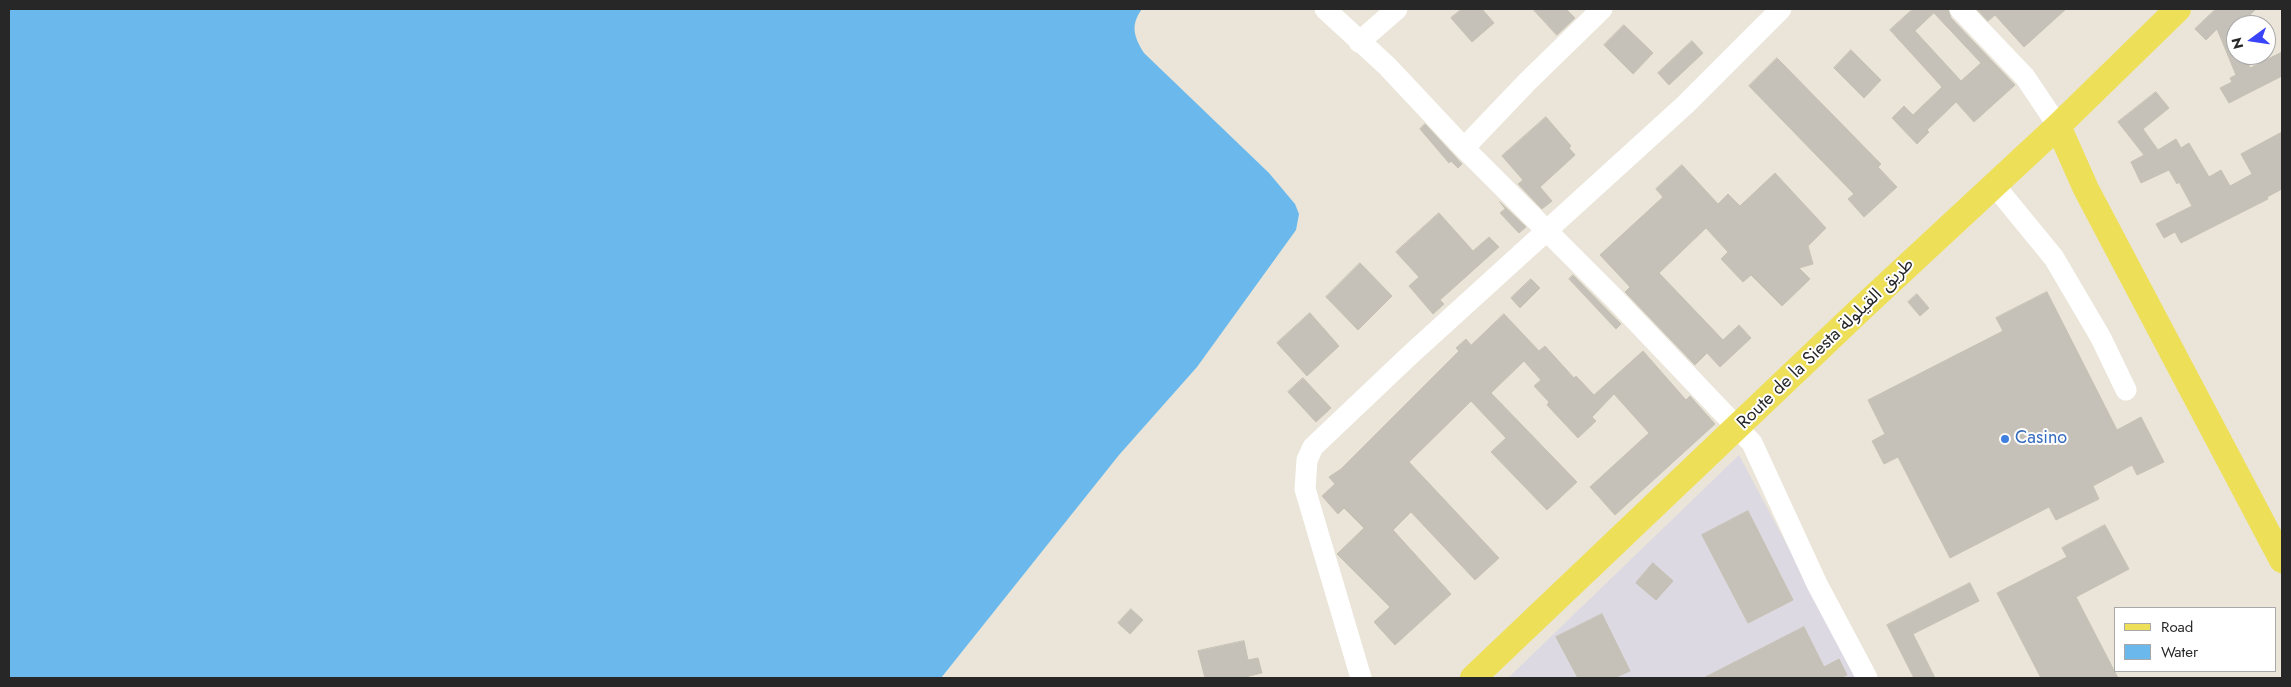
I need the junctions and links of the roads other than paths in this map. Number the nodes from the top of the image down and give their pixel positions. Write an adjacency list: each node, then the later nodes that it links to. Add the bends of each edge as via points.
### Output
1 (1325, 9): 7 (street)
2 (1397, 9): 7 (street)
3 (1602, 9): 9 (street)
4 (1781, 9): 11 (street, via 1686,104)
5 (1960, 9): 8 (street, via 2025,77)
6 (2178, 9): 8 (main road, Route de la Siesta طريق القيلولة)
7 (1359, 42): 9 (street, via 1387,66)
8 (2058, 126): 10 (main road, Route de la Siesta طريق القيلولة); 14 (main road, via 2086,188)
9 (1464, 148): 11 (street)
10 (1995, 186): 12 (street, via 2054,258 2101,338); 13 (main road, Route de la Siesta طريق القيلولة)
11 (1549, 231): 13 (street); 15 (street, via 1322,437 1307,460 1306,489)
12 (2126, 390)
13 (1739, 427): 16 (main road, Route de la Siesta طريق القيلولة); 17 (street, via 1752,443 1817,584)
14 (2282, 560)
15 (1361, 678)
16 (1473, 678)
17 (1867, 678)

